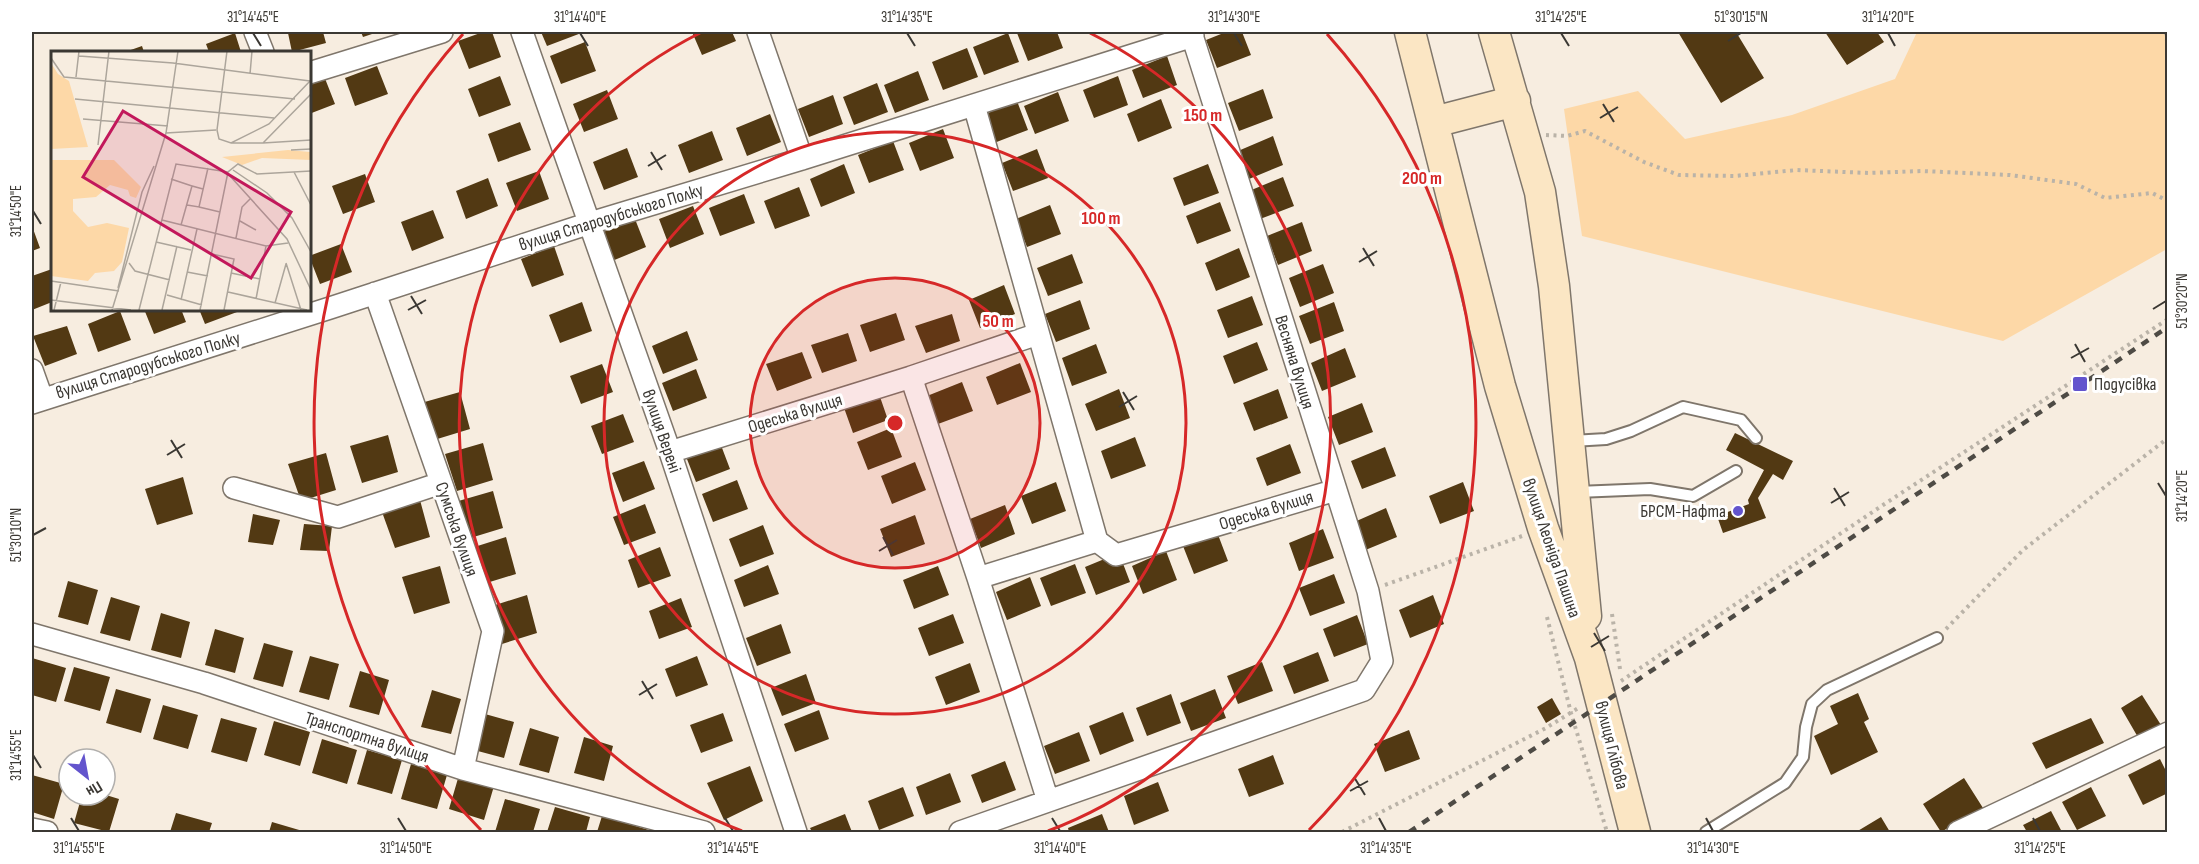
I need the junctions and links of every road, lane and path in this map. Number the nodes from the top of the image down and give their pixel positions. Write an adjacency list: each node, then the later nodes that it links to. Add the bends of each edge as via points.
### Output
1 (255, 32): 10 (street)
2 (442, 32): 11 (street)
3 (522, 32): 18 (street, вулиця Верені)
4 (758, 32): 16 (street)
5 (1410, 32): 14 (main road, вулиця Леоніда Пашина)
6 (1494, 32): 12 (main road, вулиця Леоніда Пашина)
7 (2166, 32): 9 (path)
8 (1192, 34): 13 (street, вулиця Стародубського Полку); 32 (street, Весняна вулиця)
9 (2168, 50)
10 (263, 51)
11 (310, 73)
12 (1515, 101): 14 (main road); 27 (main road, вулиця Леоніда Пашина, via 1543,215 1554,286)
13 (974, 105): 16 (street, вулиця Стародубського Полку); 21 (street)
14 (1434, 122): 34 (main road, вулиця Леоніда Пашина, via 1500,386)
15 (1543, 134): 17 (path, via 1568,136 1585,131 1644,162 1679,175 1734,176 1797,170 2010,175 2076,184 2105,198 2152,193)
16 (802, 159): 18 (street, вулиця Стародубського Полку)
17 (2168, 201)
18 (590, 223): 19 (street, вулиця Стародубського Полку); 28 (street, вулиця Верені)
19 (375, 293): 24 (street, вулиця Стародубського Полку); 30 (street, Сумська вулиця)
20 (2168, 319): 41 (path)
21 (1038, 334): 23 (street, Одеська вулиця); 35 (street)
22 (32, 370): 24 (street)
23 (921, 374): 28 (street, Одеська вулиця); 36 (street, via 911,377)
24 (37, 400)
25 (1756, 438): 27 (lane, via 1741,420 1683,407 1606,439)
26 (2168, 438): 39 (path, via 2023,550)
27 (1568, 441): 33 (main road, вулиця Леоніда Пашина)
28 (670, 452): 48 (street, вулиця Верені)
29 (1736, 471): 33 (lane, via 1693,496 1650,489)
30 (441, 483): 31 (street, via 338,517); 43 (street, Сумська вулиця, via 493,631)
31 (234, 488)
32 (1336, 490): 35 (street, Одеська вулиця, via 1116,555); 37 (street, Весняна вулиця)
33 (1574, 492): 40 (main road, вулиця Леоніда Пашина)
34 (1543, 528): 37 (path); 40 (main road, вулиця Леоніда Пашина)
35 (1096, 541): 36 (street)
36 (978, 578): 44 (street)
37 (1368, 591): 44 (street, Весняна вулиця, via 1382,661 1364,690)
38 (32, 634): 43 (street, Транспортна вулиця, via 204,683)
39 (1937, 638): 52 (lane, via 1827,690 1812,704 1803,757 1785,783)
40 (1590, 658): 41 (main road, вулиця Глібова)
41 (1610, 688): 50 (path, via 1546,728); 51 (main road, вулиця Глібова)
42 (2168, 733): 53 (street)
43 (463, 769): 47 (street, Транспортна вулиця)
44 (1048, 801): 49 (street)
45 (32, 829): 46 (street)
46 (47, 832)
47 (704, 832)
48 (796, 832)
49 (960, 832)
50 (1342, 832)
51 (1635, 832)
52 (1706, 832)
53 (1958, 832)

